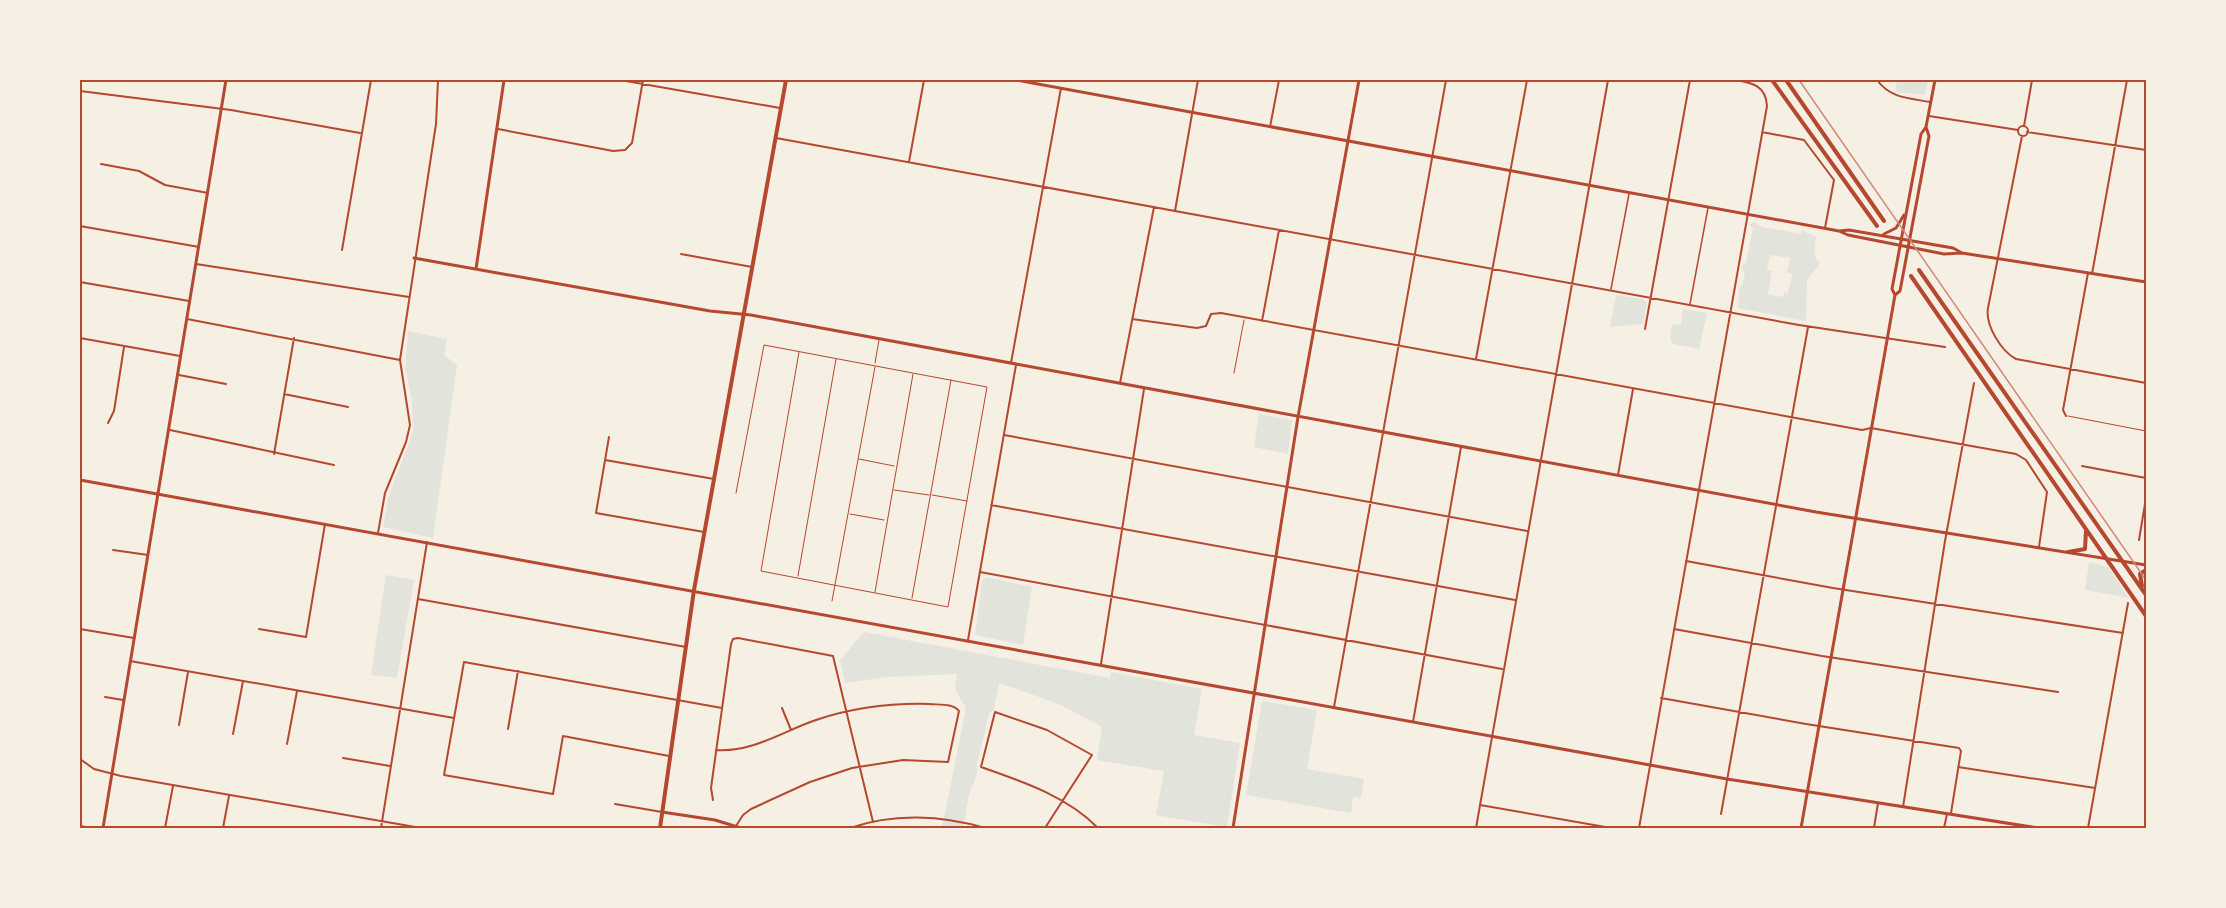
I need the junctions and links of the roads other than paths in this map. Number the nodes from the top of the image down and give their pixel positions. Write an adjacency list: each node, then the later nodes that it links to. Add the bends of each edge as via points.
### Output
1 (226, 80): 28 (street)
2 (371, 80): 38 (street)
3 (438, 80): 75 (street, via 437,116)
4 (504, 80): 34 (street)
5 (620, 80): 23 (street)
6 (786, 80): 27 (main road)
7 (924, 80): 45 (street)
8 (1016, 80): 24 (street)
9 (1198, 80): 29 (street)
10 (1279, 80): 32 (street)
11 (1359, 80): 41 (street)
12 (1446, 80): 44 (street)
13 (1527, 80): 47 (street)
14 (1608, 80): 49 (street)
15 (1690, 80): 52 (street)
16 (1736, 80): 36 (street, via 1756,84 1764,92 1767,106)
17 (1772, 80): 60 (main road)
18 (1786, 80): 58 (main road)
19 (1877, 80): 26 (street, via 1892,95)
20 (1935, 80): 26 (street)
21 (2032, 80): 31 (street)
22 (2127, 80): 42 (street)
23 (643, 82): 27 (street); 34 (street, via 628,149 613,151)
24 (1061, 88): 29 (street); 48 (street)
25 (80, 91): 28 (street)
26 (1931, 102): 30 (street)
27 (780, 108): 40 (main road)
28 (221, 109): 38 (street); 50 (street)
29 (1192, 113): 32 (street); 56 (street)
30 (1928, 116): 33 (street); 35 (street)
31 (2024, 126): 35 (street); 37 (street)
32 (1270, 127): 41 (street)
33 (1926, 127): 53 (street, via 1921,134); 67 (street, via 1929,136)
34 (496, 129): 79 (street)
35 (2018, 130): 39 (street)
36 (1762, 132): 57 (street); 61 (street, via 1804,140 1834,180)
37 (2027, 132): 39 (street); 42 (street)
38 (360, 133): 71 (street)
39 (2022, 136): 76 (street)
40 (776, 138): 45 (street); 78 (main road)
41 (1347, 141): 44 (street); 65 (street)
42 (2115, 145): 43 (street); 82 (street)
43 (2146, 150)
44 (1432, 157): 47 (street); 74 (street)
45 (909, 162): 48 (street)
46 (101, 164): 50 (street, via 139,171 165,185)
47 (1510, 171): 49 (street); 80 (street)
48 (1043, 186): 54 (street); 114 (street)
49 (1589, 186): 51 (street); 86 (street)
50 (208, 193): 69 (street)
51 (1629, 193): 52 (street); 87 (street)
52 (1668, 200): 55 (street); 90 (street)
53 (1908, 202): 64 (street, via 1896,228); 66 (street)
54 (1154, 207): 56 (street); 97 (street)
55 (1708, 207): 57 (street); 92 (street)
56 (1175, 211): 62 (street)
57 (1748, 215): 61 (street); 93 (street)
58 (1884, 221)
59 (80, 226): 69 (street)
60 (1877, 226)
61 (1824, 229): 63 (street)
62 (1279, 230): 65 (street); 98 (street)
63 (1839, 231): 64 (street); 68 (street)
64 (1878, 235): 66 (street)
65 (1330, 239): 74 (street); 101 (street)
66 (1901, 239): 67 (street); 68 (street)
67 (1910, 240): 70 (street); 72 (street)
68 (1900, 246): 70 (street); 88 (street, via 1892,289)
69 (199, 247): 77 (street)
70 (1908, 248): 72 (street, via 1952,256); 88 (street, via 1900,291)
71 (342, 250)
72 (1962, 253): 76 (street)
73 (681, 254): 78 (street)
74 (1414, 255): 80 (street); 106 (street)
75 (414, 258): 79 (street); 89 (street)
76 (1998, 259): 82 (street); 117 (street, via 1986,318 2013,358)
77 (196, 264): 89 (street); 91 (street)
78 (752, 267): 94 (main road)
79 (476, 269): 94 (street)
80 (1492, 269): 86 (street); 112 (street)
81 (1919, 270): 187 (main road)
82 (2090, 273): 85 (street); 117 (street)
83 (1911, 276): 173 (main road)
84 (80, 282): 91 (street)
85 (2146, 282)
86 (1571, 283): 87 (street); 120 (street)
87 (1611, 291): 90 (street)
88 (1895, 295): 104 (street)
89 (409, 297): 113 (street)
90 (1651, 297): 92 (street); 100 (street)
91 (190, 302): 96 (street)
92 (1690, 305): 93 (street)
93 (1730, 312): 99 (street); 130 (street)
94 (743, 315): 105 (street); 154 (main road)
95 (1245, 318): 97 (street, via 1215,312 1206,326 1197,328); 98 (street); 119 (lane)
96 (187, 319): 103 (street); 110 (street)
97 (1132, 319): 126 (street)
98 (1262, 321): 101 (street)
99 (1808, 327): 104 (street); 134 (street)
100 (1645, 329)
101 (1314, 330): 106 (street); 133 (street)
102 (80, 338): 107 (street)
103 (294, 338): 113 (street); 129 (street)
104 (1887, 338): 108 (street); 136 (street)
105 (879, 339): 114 (street); 115 (lane)
106 (1398, 345): 112 (street); 139 (street)
107 (125, 346): 110 (street); 135 (street, via 114,411)
108 (1945, 347)
109 (800, 352): 111 (lane); 159 (lane, via 764,345); 193 (lane, via 761,571)
110 (181, 356): 121 (street)
111 (836, 358): 115 (lane); 193 (lane)
112 (1476, 359): 120 (street)
113 (400, 360): 176 (street, via 410,425 385,493)
114 (1011, 364): 116 (street)
115 (875, 365): 118 (lane); 145 (lane)
116 (1016, 365): 126 (street); 140 (street)
117 (2070, 369): 124 (street); 132 (street, via 2063,410)
118 (913, 372): 122 (lane); 150 (lane)
119 (1234, 373)
120 (1556, 374): 128 (street); 148 (street)
121 (178, 375): 125 (street); 137 (street)
122 (951, 380): 161 (lane); 163 (lane, via 987,387)
123 (1974, 383): 142 (street)
124 (2146, 383)
125 (226, 384)
126 (1120, 384): 127 (street)
127 (1144, 388): 133 (street); 147 (street)
128 (1633, 389): 130 (street); 152 (street)
129 (284, 394): 131 (street); 144 (street)
130 (1712, 402): 134 (street); 158 (street)
131 (348, 407)
132 (2066, 416): 138 (lane)
133 (1298, 417): 139 (street); 156 (street)
134 (1794, 418): 136 (street, via 1862,430); 166 (street)
135 (108, 423)
136 (1871, 428): 142 (street); 169 (street)
137 (168, 430): 144 (street, via 227,440); 160 (street)
138 (2146, 431)
139 (1381, 433): 143 (street); 164 (street)
140 (1004, 435): 147 (street); 165 (street)
141 (609, 437): 146 (street)
142 (1963, 444): 177 (street); 180 (street, via 2021,455 2047,492)
143 (1461, 447): 148 (street); 168 (street)
144 (274, 454): 149 (street)
145 (858, 458): 150 (lane); 167 (lane)
146 (605, 460): 154 (street); 175 (street, via 596,513)
147 (1132, 460): 156 (street); 172 (street)
148 (1540, 461): 152 (street); 174 (street)
149 (334, 465)
150 (895, 466): 157 (lane)
151 (2082, 466): 153 (street)
152 (1617, 476): 158 (street)
153 (2146, 478)
154 (714, 479): 175 (main road)
155 (80, 480): 160 (street)
156 (1287, 488): 164 (street); 184 (street)
157 (892, 490): 161 (lane); 170 (lane)
158 (1697, 490): 166 (street); 186 (street)
159 (736, 493)
160 (158, 494): 171 (street); 183 (street)
161 (931, 495): 163 (lane); 202 (lane)
162 (2146, 498): 178 (street)
163 (968, 501): 202 (lane, via 948,607)
164 (1369, 503): 168 (street); 191 (street)
165 (991, 505): 172 (street); 190 (street)
166 (1776, 505): 169 (street); 192 (street)
167 (848, 513): 170 (lane); 194 (lane)
168 (1448, 517): 174 (street); 195 (street)
169 (1856, 519): 177 (street); 196 (street)
170 (886, 521): 198 (lane)
171 (325, 524): 176 (street); 210 (street, via 306,637)
172 (1122, 528): 184 (street); 200 (street)
173 (2086, 530): 182 (main road, via 2085,549); 185 (main road)
174 (1527, 531): 203 (street)
175 (704, 532): 197 (main road)
176 (378, 533): 179 (street)
177 (1947, 533): 180 (street); 206 (street)
178 (2139, 540)
179 (427, 542): 197 (street); 201 (street)
180 (2039, 547): 182 (street)
181 (113, 550): 183 (street)
182 (2068, 552): 185 (street)
183 (148, 555): 213 (street)
184 (1276, 557): 191 (street); 208 (street)
185 (2106, 558): 187 (street); 207 (main road)
186 (1686, 561): 192 (street); 211 (street)
187 (2123, 561): 188 (street); 199 (main road)
188 (2146, 565)
189 (2146, 570): 199 (main road, via 2139,579)
190 (980, 572): 200 (street); 214 (street)
191 (1357, 572): 195 (street); 215 (street)
192 (1763, 575): 196 (street); 216 (street)
193 (798, 578): 194 (lane)
194 (835, 585): 198 (lane); 204 (lane)
195 (1436, 586): 203 (street); 218 (street)
196 (1844, 589): 206 (street); 219 (street)
197 (694, 590): 214 (street); 217 (main road)
198 (875, 593): 202 (lane)
199 (2146, 595)
200 (1112, 597): 208 (street); 221 (street)
201 (418, 600): 217 (street); 235 (street)
202 (912, 600)
203 (1515, 600): 222 (street)
204 (832, 601)
205 (2128, 603): 212 (street)
206 (1935, 604): 212 (street); 225 (street)
207 (2146, 616)
208 (1266, 626): 215 (street); 229 (street)
209 (80, 628): 213 (street)
210 (259, 629)
211 (1674, 629): 216 (street); 231 (street)
212 (2123, 633): 261 (street)
213 (134, 638): 220 (street)
214 (968, 640): 221 (street)
215 (1346, 640): 218 (street); 234 (street)
216 (1751, 644): 219 (street); 239 (street)
217 (686, 647): 233 (main road)
218 (1424, 655): 222 (street); 241 (street)
219 (1832, 657): 225 (street); 243 (street)
220 (130, 661): 223 (street); 232 (street)
221 (1101, 664): 229 (street)
222 (1503, 669): 247 (street)
223 (188, 671): 226 (street); 242 (street)
224 (518, 671): 233 (street); 240 (street, via 464,662); 244 (street)
225 (1924, 671): 228 (street); 248 (street)
226 (243, 681): 227 (street); 246 (street)
227 (297, 690): 235 (street); 249 (street)
228 (2058, 692)
229 (1254, 694): 234 (street); 290 (street)
230 (105, 697): 232 (street)
231 (1661, 698): 239 (street); 254 (street)
232 (124, 700): 258 (street)
233 (678, 701): 236 (street); 251 (main road)
234 (1334, 707): 241 (street)
235 (400, 708): 240 (street); 255 (street)
236 (722, 708): 238 (street, via 733,639 833,656); 250 (street)
237 (782, 708): 245 (street)
238 (846, 711): 245 (street); 256 (street); 256 (street, via 901,704 938,705 959,711 948,762 903,760)
239 (1739, 712): 243 (street); 259 (street)
240 (454, 717): 251 (street, via 444,776 553,794 563,736)
241 (1413, 722): 247 (street)
242 (179, 725)
243 (1819, 725): 248 (street); 262 (street)
244 (508, 729)
245 (791, 729): 250 (street, via 743,749)
246 (233, 734)
247 (1491, 736): 254 (street); 268 (street)
248 (1914, 739): 257 (street, via 1959,748); 269 (street)
249 (287, 744)
250 (716, 750): 264 (street)
251 (670, 756): 270 (main road)
252 (343, 758): 255 (street)
253 (80, 759): 258 (street, via 94,769)
254 (1650, 764): 259 (street); 293 (street)
255 (391, 766): 274 (street)
256 (858, 766): 273 (street); 276 (street, via 823,776 764,803 746,812)
257 (1958, 767): 261 (street); 272 (street)
258 (112, 773): 260 (street); 279 (street)
259 (1727, 779): 262 (street); 271 (street)
260 (173, 786): 263 (street); 280 (street)
261 (2096, 788): 298 (street)
262 (1807, 792): 266 (street); 294 (street)
263 (230, 796): 274 (street); 281 (street)
264 (712, 800)
265 (1063, 802): 265 (street, via 1092,755 1047,730 995,712 981,767 1022,781); 288 (street); 289 (street)
266 (1878, 803): 269 (street); 295 (street)
267 (615, 804): 270 (street)
268 (1480, 805): 291 (street); 292 (street)
269 (1903, 807): 272 (street)
270 (662, 812): 276 (street); 284 (main road)
271 (1721, 814)
272 (1949, 814): 277 (street); 296 (street)
273 (873, 822): 286 (street); 287 (street, via 892,818 934,819)
274 (382, 823): 282 (street); 283 (street)
275 (80, 826): 278 (street)
276 (736, 826): 285 (street)
277 (2016, 827): 297 (street)
278 (92, 828)
279 (103, 828)
280 (165, 828)
281 (224, 828)
282 (381, 828)
283 (421, 828)
284 (660, 828)
285 (741, 828)
286 (850, 828)
287 (985, 828)
288 (1045, 828)
289 (1098, 828)
290 (1233, 828)
291 (1476, 828)
292 (1611, 828)
293 (1639, 828)
294 (1801, 828)
295 (1874, 828)
296 (1944, 828)
297 (2038, 828)
298 (2088, 828)

